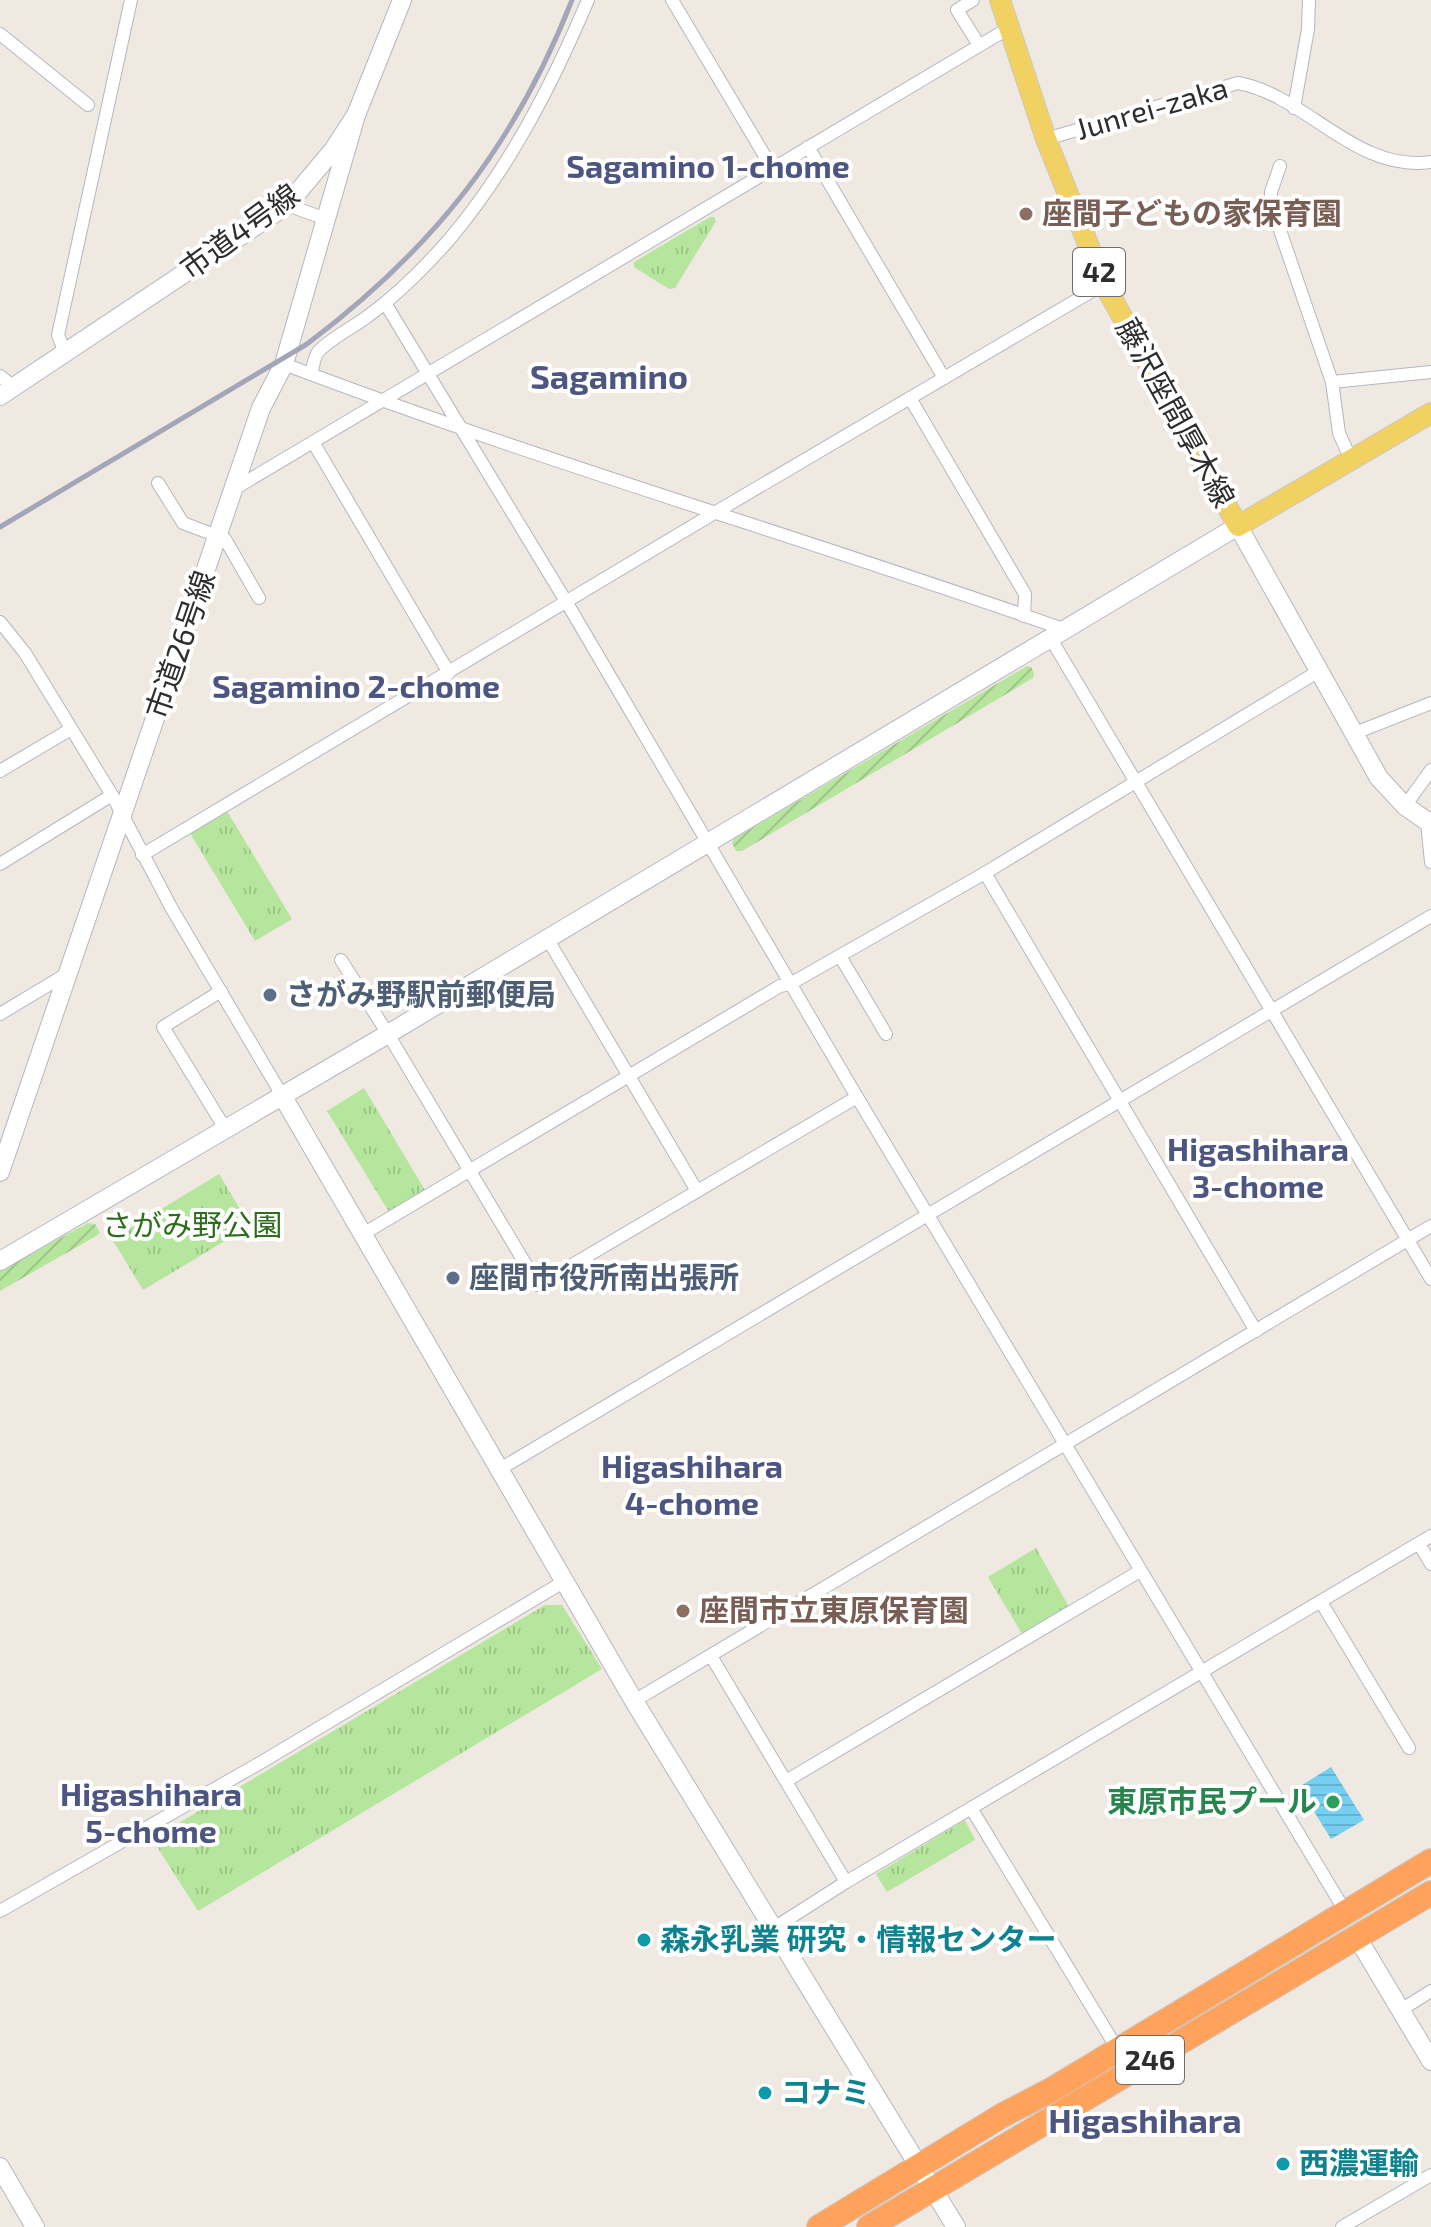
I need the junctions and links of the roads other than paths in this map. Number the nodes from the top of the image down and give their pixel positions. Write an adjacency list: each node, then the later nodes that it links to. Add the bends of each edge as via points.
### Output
1 (131, 0): 23 (street, via 58,335)
2 (402, 0): 13 (street, 市道4号線)
3 (588, 0): 22 (street, via 556,75 487,193)
4 (672, 0): 18 (street)
5 (973, 0): 10 (street, via 957,10)
6 (1000, 0): 8 (main road, 藤沢座間厚木線 / 42)
7 (1309, 0): 12 (street)
8 (1009, 28): 10 (street); 14 (main road, 藤沢座間厚木線 / 42)
9 (0, 34): 11 (street)
10 (979, 45): 15 (street)
11 (88, 105)
12 (1294, 108): 14 (street, Junrei-zaka, via 1253,85 1238,83); 16 (street, Junrei-zaka, via 1372,153)
13 (356, 115): 19 (street, 市道4号線); 20 (street, 市道26号線)
14 (1046, 139): 21 (main road, 藤沢座間厚木線 / 42)
15 (808, 147): 18 (street); 28 (street)
16 (1431, 162)
17 (1280, 166): 29 (street, via 1271,204)
18 (772, 168): 27 (street)
19 (287, 205): 20 (street); 23 (street, 市道4号線)
20 (326, 219): 24 (street, 市道26号線)
21 (1104, 284): 28 (street); 40 (main road, 藤沢座間厚木線 / 42)
22 (385, 303): 26 (street, via 317,352); 27 (street)
23 (65, 353): 30 (street, 市道4号線)
24 (284, 364): 26 (street); 38 (street, 市道26号線, via 261,408)
25 (1431, 372): 29 (street)
26 (311, 374): 32 (street)
27 (428, 375): 32 (street); 34 (street)
28 (944, 378): 31 (street)
29 (1332, 382): 36 (street, via 1339,433)
30 (5, 387)
31 (910, 398): 39 (street); 44 (street, via 1025,594)
32 (383, 401): 34 (street); 35 (street)
33 (1431, 413): 36 (main road, 藤沢座間厚木線)
34 (462, 430): 39 (street); 43 (street)
35 (313, 442): 38 (street); 49 (street)
36 (1351, 460): 40 (main road, 藤沢座間厚木線)
37 (158, 483): 41 (street, via 183,523)
38 (234, 489): 41 (street, 市道26号線)
39 (716, 512): 43 (street); 44 (street)
40 (1238, 526): 47 (street); 48 (street)
41 (218, 537): 42 (street, via 225,539); 58 (street, 市道26号線)
42 (259, 598)
43 (567, 603): 49 (street); 60 (street)
44 (1024, 616): 47 (street)
45 (0, 622): 46 (street)
46 (5, 635): 51 (street, via 25,653)
47 (1058, 635): 55 (street); 60 (street)
48 (1319, 671): 52 (street); 55 (street)
49 (449, 673): 61 (street)
50 (1431, 703): 52 (street)
51 (71, 729): 54 (street); 56 (street)
52 (1355, 733): 57 (street, via 1379,778)
53 (1431, 770): 57 (street)
54 (0, 771)
55 (1135, 782): 64 (street); 72 (street)
56 (112, 795): 58 (street); 63 (street)
57 (1405, 806): 59 (street)
58 (122, 816): 61 (street); 69 (street, 市道26号線)
59 (1429, 823): 62 (street)
60 (708, 841): 66 (street); 70 (street)
61 (142, 855): 71 (street)
62 (1431, 862)
63 (0, 864)
64 (985, 873): 67 (street); 79 (street)
65 (1431, 916): 72 (street)
66 (547, 938): 74 (street); 76 (street)
67 (840, 956): 70 (street); 75 (street)
68 (341, 960): 74 (street)
69 (65, 975): 73 (street); 82 (street, 市道26号線)
70 (790, 984): 76 (street); 78 (street)
71 (221, 991): 77 (street); 80 (street, via 163,1027)
72 (1271, 1010): 79 (street); 87 (street)
73 (0, 1014)
74 (388, 1034): 77 (street); 81 (street)
75 (886, 1034)
76 (628, 1075): 81 (street); 83 (street)
77 (283, 1097): 80 (street); 86 (street)
78 (857, 1097): 83 (street); 84 (street)
79 (1121, 1102): 84 (street); 90 (street)
80 (226, 1130): 88 (street)
81 (468, 1169): 83 (street, via 538,1285); 86 (street)
82 (0, 1172)
83 (697, 1191)
84 (929, 1215): 91 (street); 92 (street)
85 (1431, 1226): 87 (street)
86 (363, 1234): 92 (street)
87 (1407, 1240): 89 (street); 90 (street)
88 (0, 1261)
89 (1431, 1279)
90 (1256, 1331): 91 (street)
91 (1064, 1444): 96 (street); 99 (street)
92 (500, 1469): 97 (street)
93 (1431, 1536): 94 (street)
94 (1419, 1544): 95 (street); 98 (street)
95 (1431, 1564)
96 (1140, 1571): 100 (street); 103 (street)
97 (565, 1581): 101 (street); 108 (street)
98 (1321, 1602): 100 (street); 102 (street)
99 (711, 1656): 101 (street); 103 (street)
100 (1201, 1674): 104 (street); 109 (street)
101 (634, 1701): 110 (street)
102 (1409, 1748)
103 (786, 1781): 106 (street)
104 (971, 1808): 106 (street); 114 (street)
105 (1431, 1861): 109 (highway, 246)
106 (846, 1882): 110 (street)
107 (1431, 1893): 111 (highway, 246)
108 (0, 1911)
109 (1345, 1911): 114 (highway, 246)
110 (774, 1928): 117 (street)
111 (1357, 1937): 113 (street); 119 (highway, 246)
112 (1431, 1991): 113 (street)
113 (1401, 2010): 115 (street)
114 (1118, 2050): 117 (highway, 246)
115 (1431, 2061)
116 (0, 2167): 120 (street)
117 (919, 2167): 119 (street); 121 (highway, 246)
118 (1431, 2175): 124 (street)
119 (933, 2189): 122 (highway, 246); 123 (street)
120 (35, 2227)
121 (819, 2227)
122 (869, 2227)
123 (956, 2227)
124 (1342, 2227)

